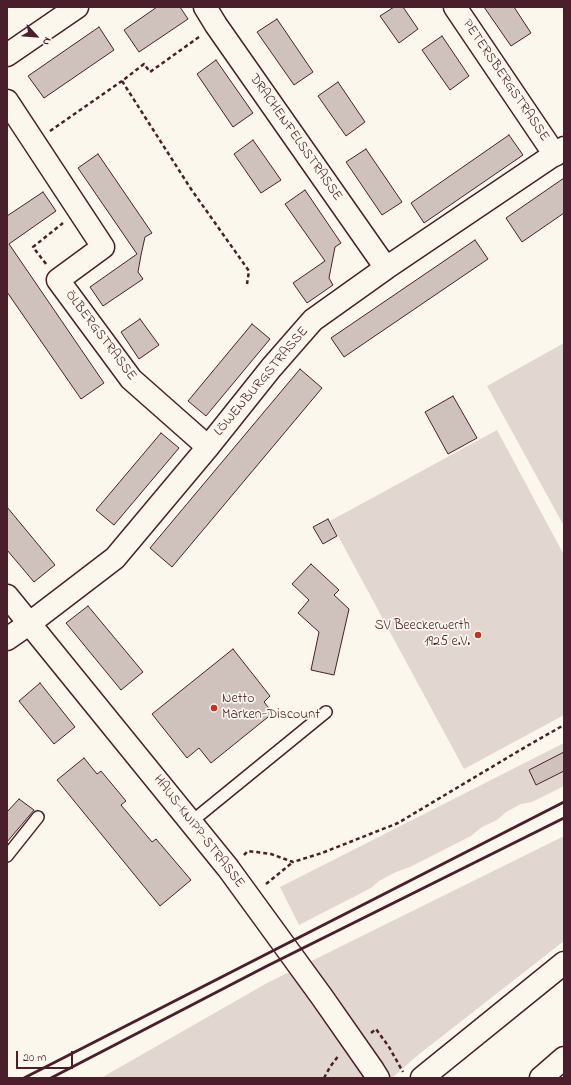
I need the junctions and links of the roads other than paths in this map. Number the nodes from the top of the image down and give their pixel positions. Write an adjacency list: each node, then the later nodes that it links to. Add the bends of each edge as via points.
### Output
1 (77, 7): 4 (main road)
2 (455, 7): 6 (main road, PETERSBERGSTRASSE)
3 (211, 16): 7 (main road, DRACHENFELSSTRASSE)
4 (7, 55)
5 (7, 101): 8 (main road, ÖLBERGSTRASSE, via 103,247 58,280 131,379)
6 (559, 151): 7 (main road, LÖWENBURGSTRASSE)
7 (386, 268): 8 (main road, LÖWENBURGSTRASSE, via 313,320)
8 (208, 447): 10 (main road, LÖWENBURGSTRASSE, via 115,558)
9 (7, 596): 10 (main road, HAUS-KNIPP-STRASSE)
10 (30, 623): 11 (main road, LÖWENBURGSTRASSE); 14 (main road, HAUS-KNIPP-STRASSE)
11 (7, 639)
12 (326, 712): 14 (lane)
13 (38, 817): 15 (lane)
14 (191, 822): 18 (main road, HAUS-KNIPP-STRASSE, via 248,895)
15 (7, 856)
16 (564, 963): 19 (main road)
17 (564, 1058): 20 (main road)
18 (378, 1078)
19 (422, 1078)
20 (541, 1078)

